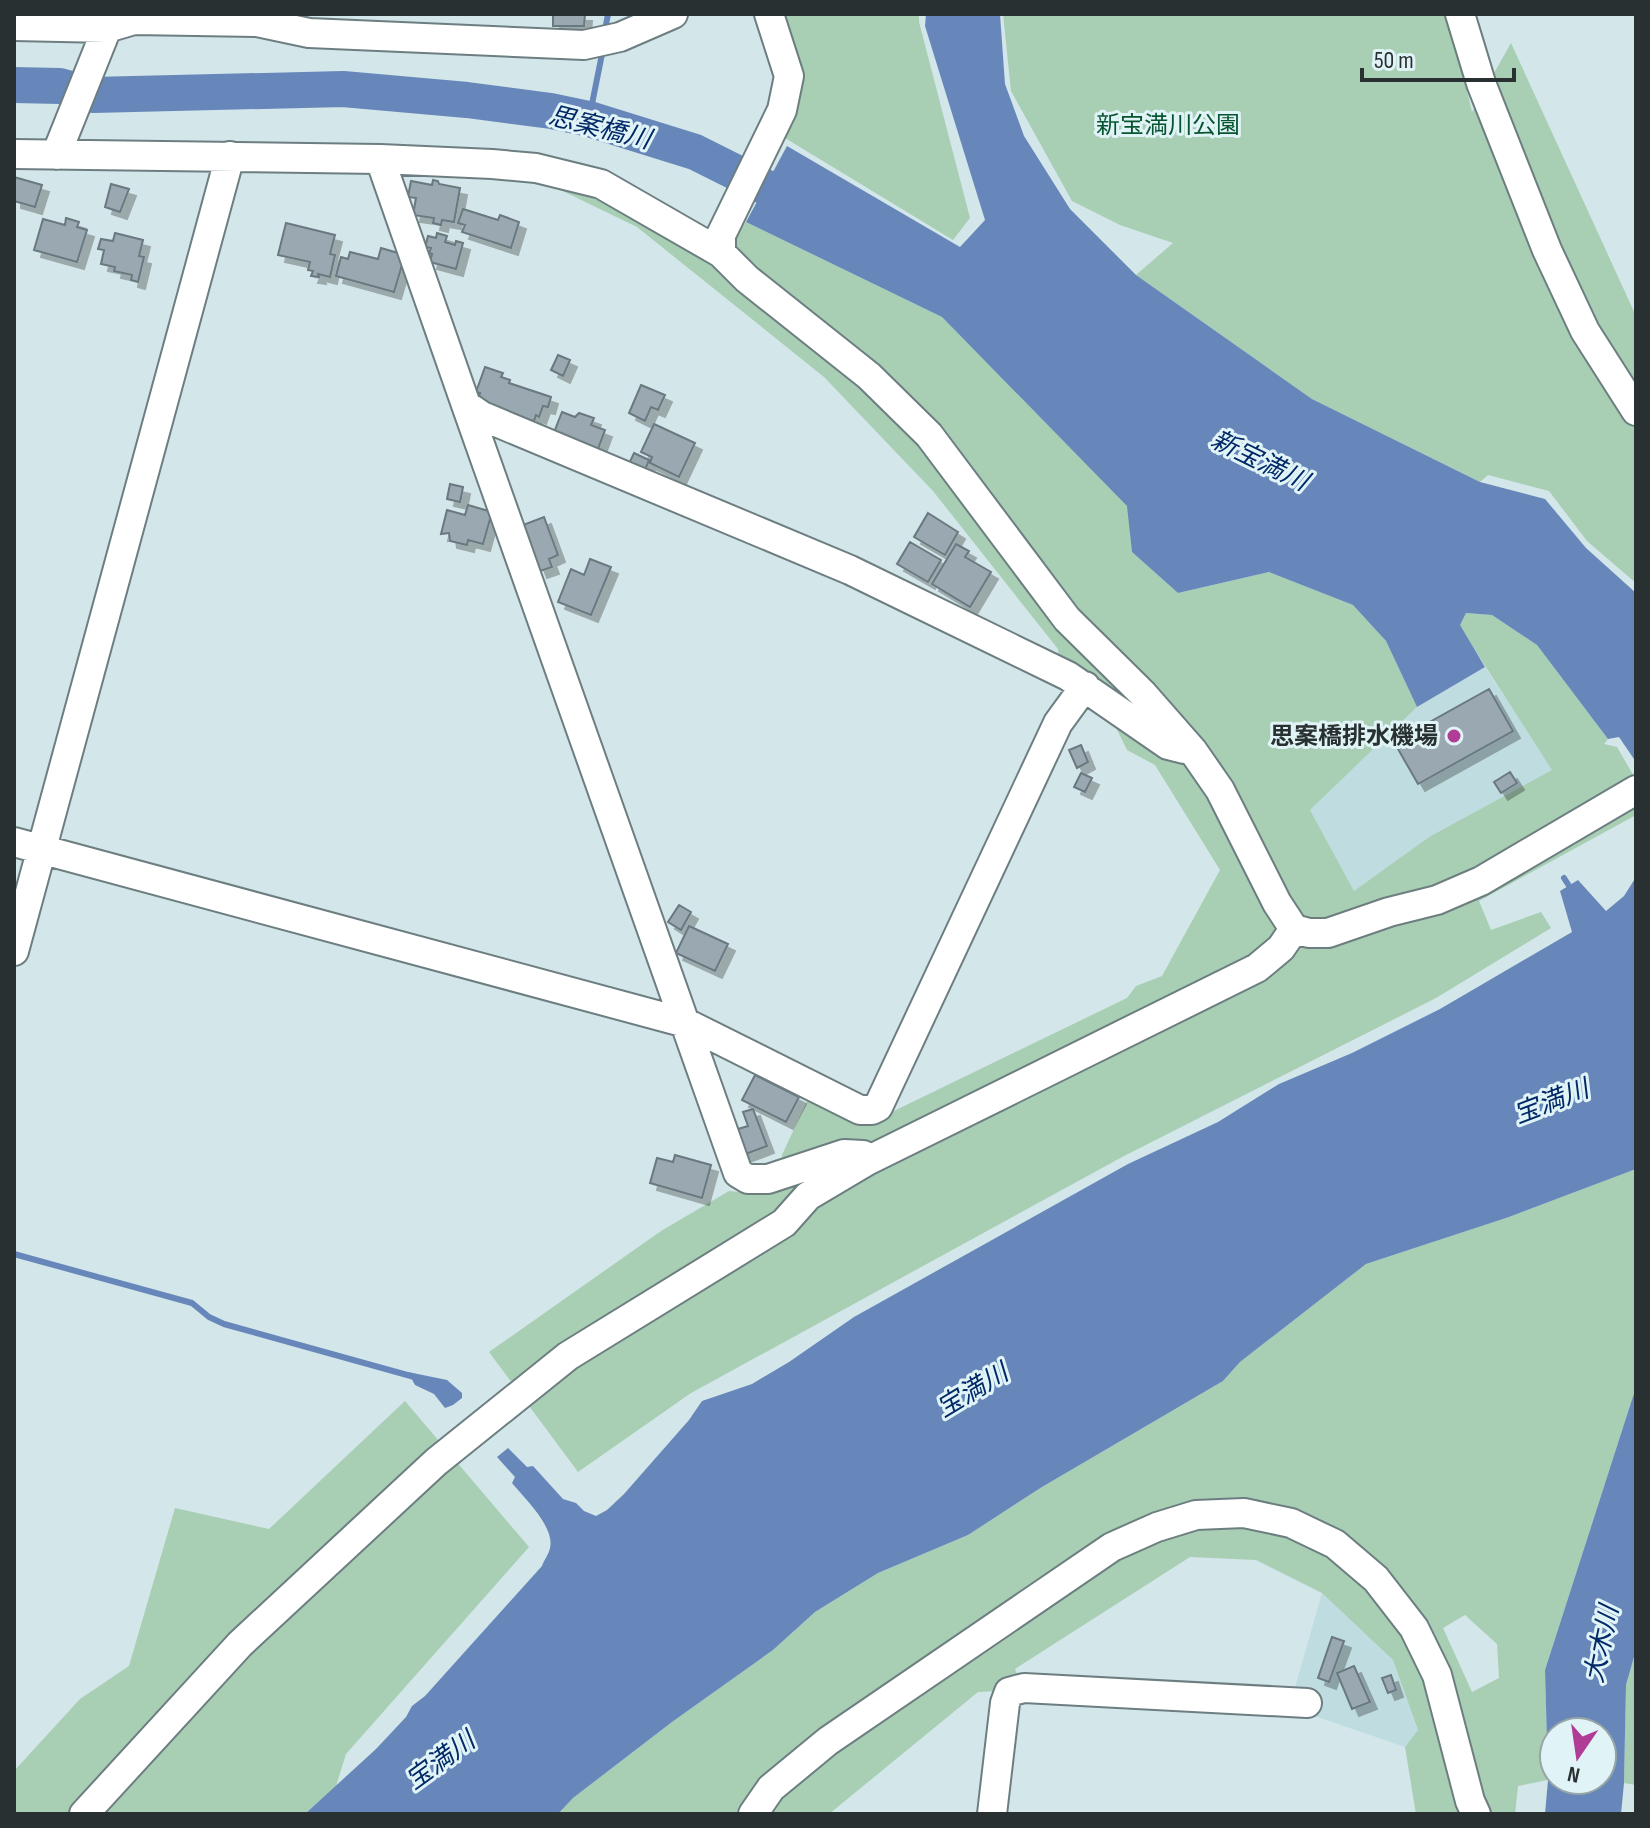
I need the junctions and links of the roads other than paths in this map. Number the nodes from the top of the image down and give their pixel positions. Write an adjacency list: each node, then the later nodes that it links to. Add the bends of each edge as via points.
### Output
1 (673, 14): 4 (street, via 620,37 584,45 309,33 257,22)
2 (769, 14): 10 (street, via 789,76 782,110)
3 (1460, 14): 12 (street, via 1481,83 1547,250 1585,331)
4 (108, 21): 5 (street); 6 (street)
5 (14, 26)
6 (60, 144): 7 (street); 8 (street)
7 (14, 154)
8 (230, 156): 9 (street); 17 (street)
9 (380, 159): 10 (street, via 536,168 601,184); 11 (street)
10 (721, 244): 14 (street, via 747,279 869,376 929,435 1067,619)
11 (466, 405): 13 (street, via 850,570); 20 (street)
12 (1636, 411)
13 (1085, 686): 14 (street, via 1168,745); 20 (street, via 1058,723 878,1107 860,1110)
14 (1193, 751): 18 (street, via 1220,790)
15 (1636, 790): 18 (street, via 1481,881 1437,900 1328,933)
16 (14, 842): 17 (street)
17 (41, 849): 19 (street); 20 (street)
18 (1294, 929): 21 (street, via 1257,968)
19 (14, 951)
20 (686, 1023): 21 (street, via 738,1173 768,1179 844,1154 863,1155)
21 (867, 1161): 24 (street, via 808,1196 784,1223 568,1356 436,1462 240,1644)
22 (1307, 1703): 27 (street, via 1024,1688 1009,1692)
23 (771, 1788): 25 (street); 26 (street); 28 (street, via 828,1741 1112,1547 1196,1515 1244,1513 1291,1523 1335,1544 1376,1579 1414,1628 1437,1675)
24 (84, 1814)
25 (732, 1814)
26 (753, 1814)
27 (992, 1814)
28 (1476, 1814)

